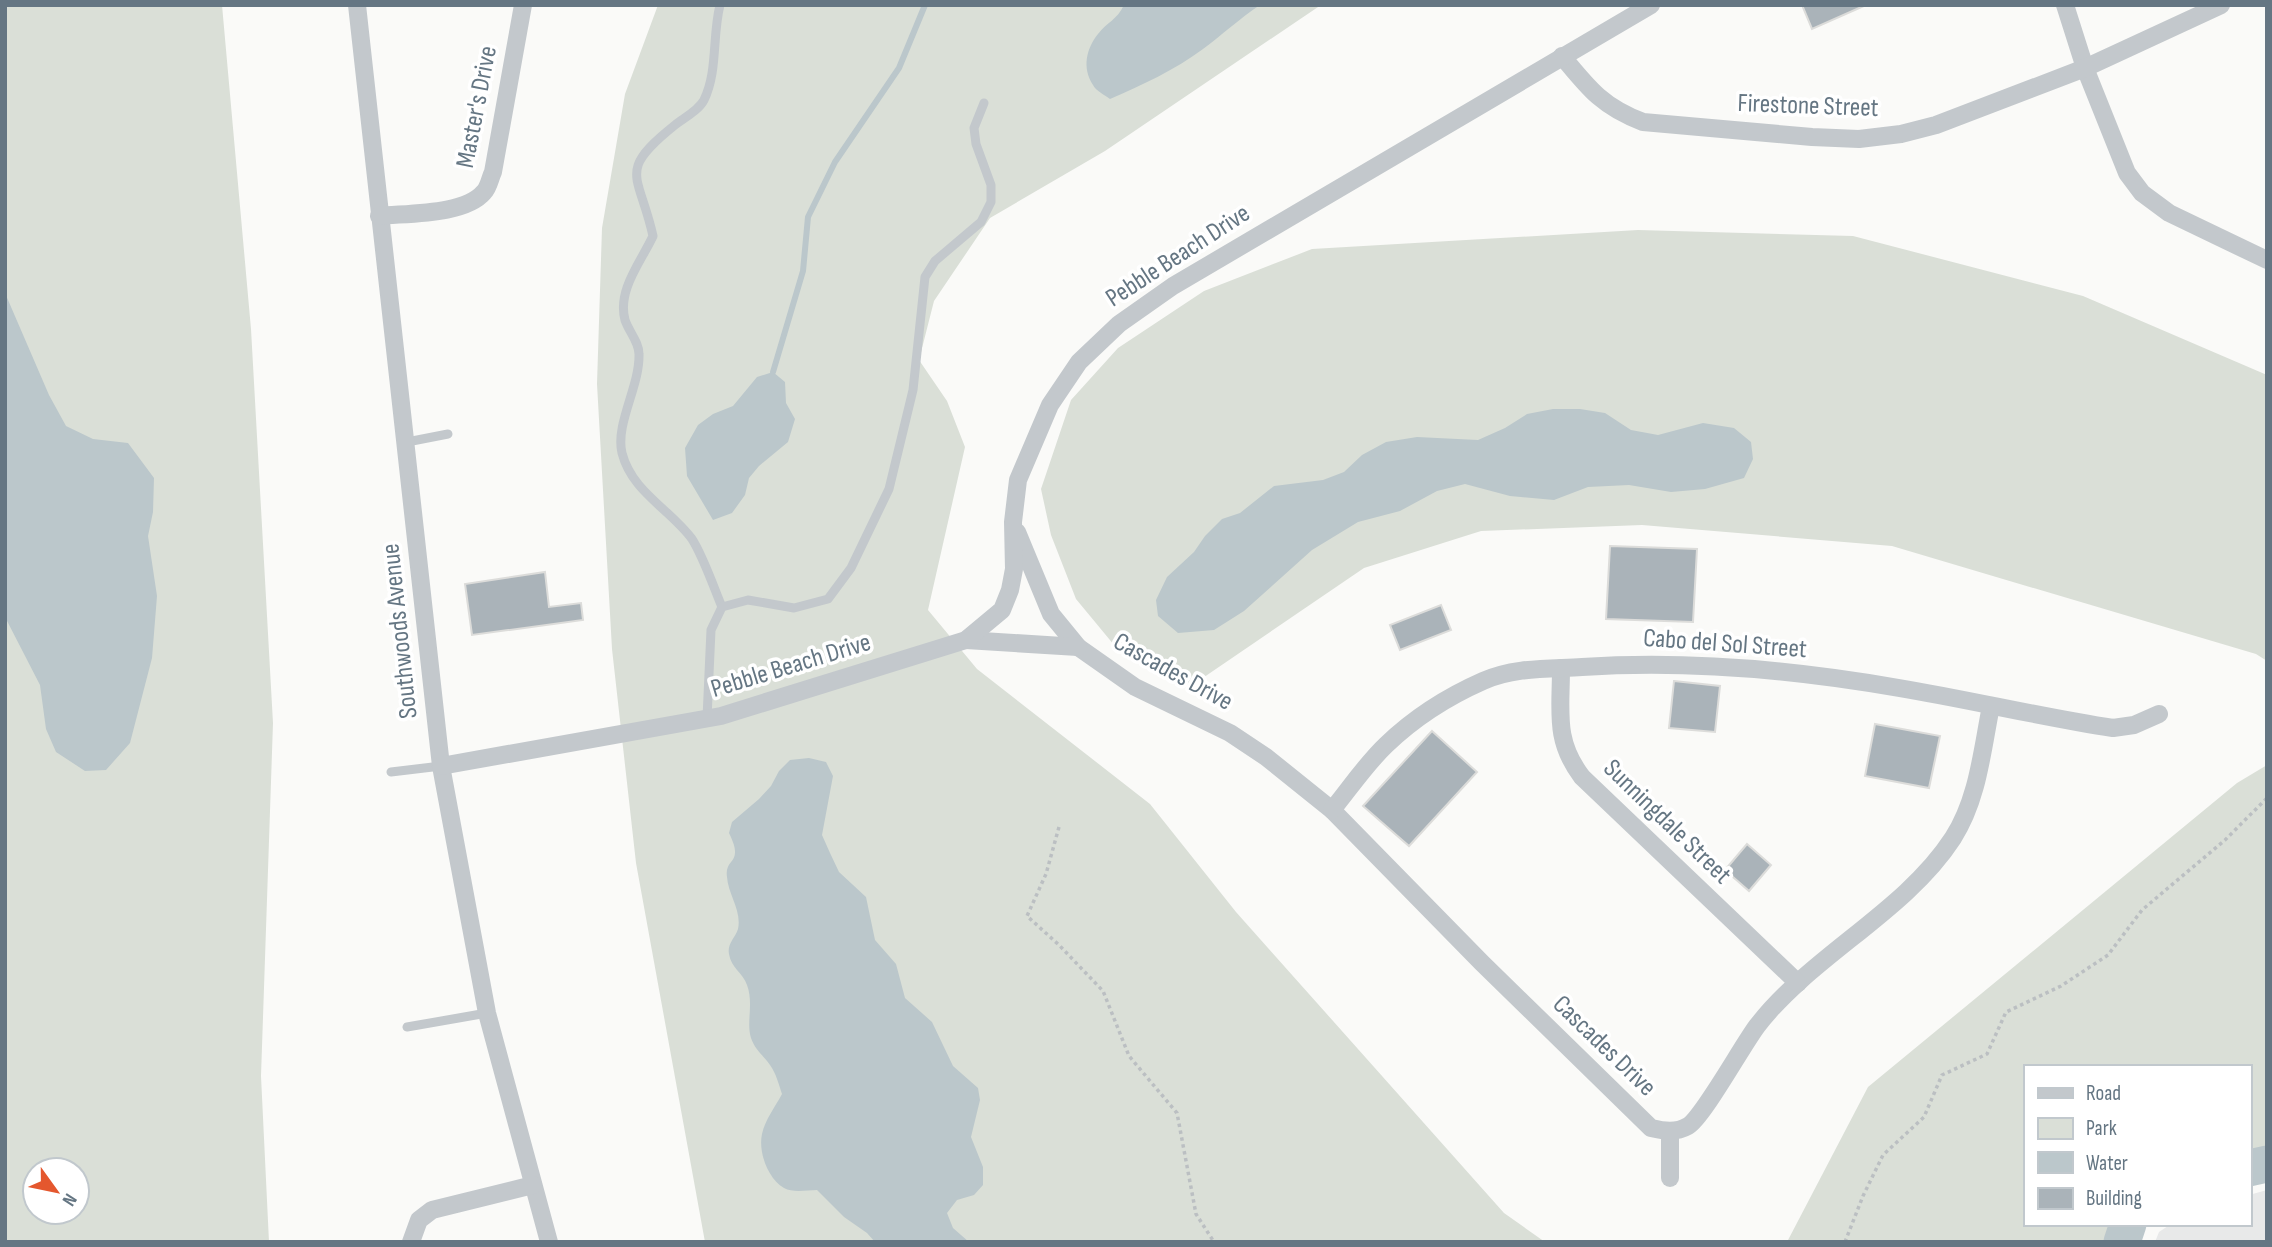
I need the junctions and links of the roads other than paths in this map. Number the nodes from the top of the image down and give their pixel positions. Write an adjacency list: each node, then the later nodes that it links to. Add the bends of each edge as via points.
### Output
1 (357, 5): 10 (street, Southwoods Avenue)
2 (523, 5): 10 (street, Master's Drive, via 486,190 455,208)
3 (720, 5): 15 (lane, via 713,77 702,104 648,146 636,166 653,236 625,297 625,319 639,351 637,381 623,421 622,452 639,487 692,540)
4 (1651, 5): 7 (street, Pebble Beach Drive)
5 (2064, 5): 8 (street)
6 (2221, 5): 8 (street, Firestone Street)
7 (1562, 56): 8 (street, Firestone Street, via 1597,96 1618,113 1643,122 1859,139 1936,124); 14 (street, Pebble Beach Drive, via 1173,286 1119,324 1079,362 1050,404 1018,480)
8 (2085, 68): 11 (street, via 2127,173 2143,193 2169,213)
9 (984, 103): 15 (lane, via 974,128 991,185 991,201 981,222 935,261 925,277 913,390 889,489 851,568 828,599 794,608 748,600)
10 (379, 216): 13 (street, Southwoods Avenue)
11 (2267, 260)
12 (448, 434): 13 (lane)
13 (407, 442): 22 (street, Southwoods Avenue)
14 (1013, 522): 16 (street, Pebble Beach Drive, via 1010,590 1002,610); 17 (street, Cascades Drive, via 1051,614)
15 (722, 607): 21 (lane, via 710,630)
16 (966, 640): 17 (street); 21 (street, Pebble Beach Drive)
17 (1078, 647): 24 (street, Cascades Drive, via 1135,687 1230,733)
18 (1561, 668): 19 (street, Cabo del Sol Street, via 1625,664 1814,675); 24 (street, Cabo del Sol Street, via 1486,679 1451,696 1386,745); 25 (street, Sunningdale Street, via 1561,731 1572,764)
19 (1992, 706): 20 (street, Cabo del Sol Street, via 2113,728); 25 (street, via 1971,804 1955,835 1934,865)
20 (2159, 714)
21 (707, 719): 22 (street, Pebble Beach Drive)
22 (441, 766): 23 (lane); 26 (street, Southwoods Avenue)
23 (391, 772)
24 (1332, 810): 28 (street, Cascades Drive, via 1651,1128)
25 (1798, 984): 28 (street, via 1759,1024 1695,1119)
26 (486, 1013): 27 (lane); 30 (street, Southwoods Avenue)
27 (407, 1027)
28 (1670, 1132): 29 (street)
29 (1670, 1178)
30 (533, 1185): 31 (street, via 432,1210 419,1220); 32 (street, Southwoods Avenue)
31 (411, 1242)
32 (549, 1242)

